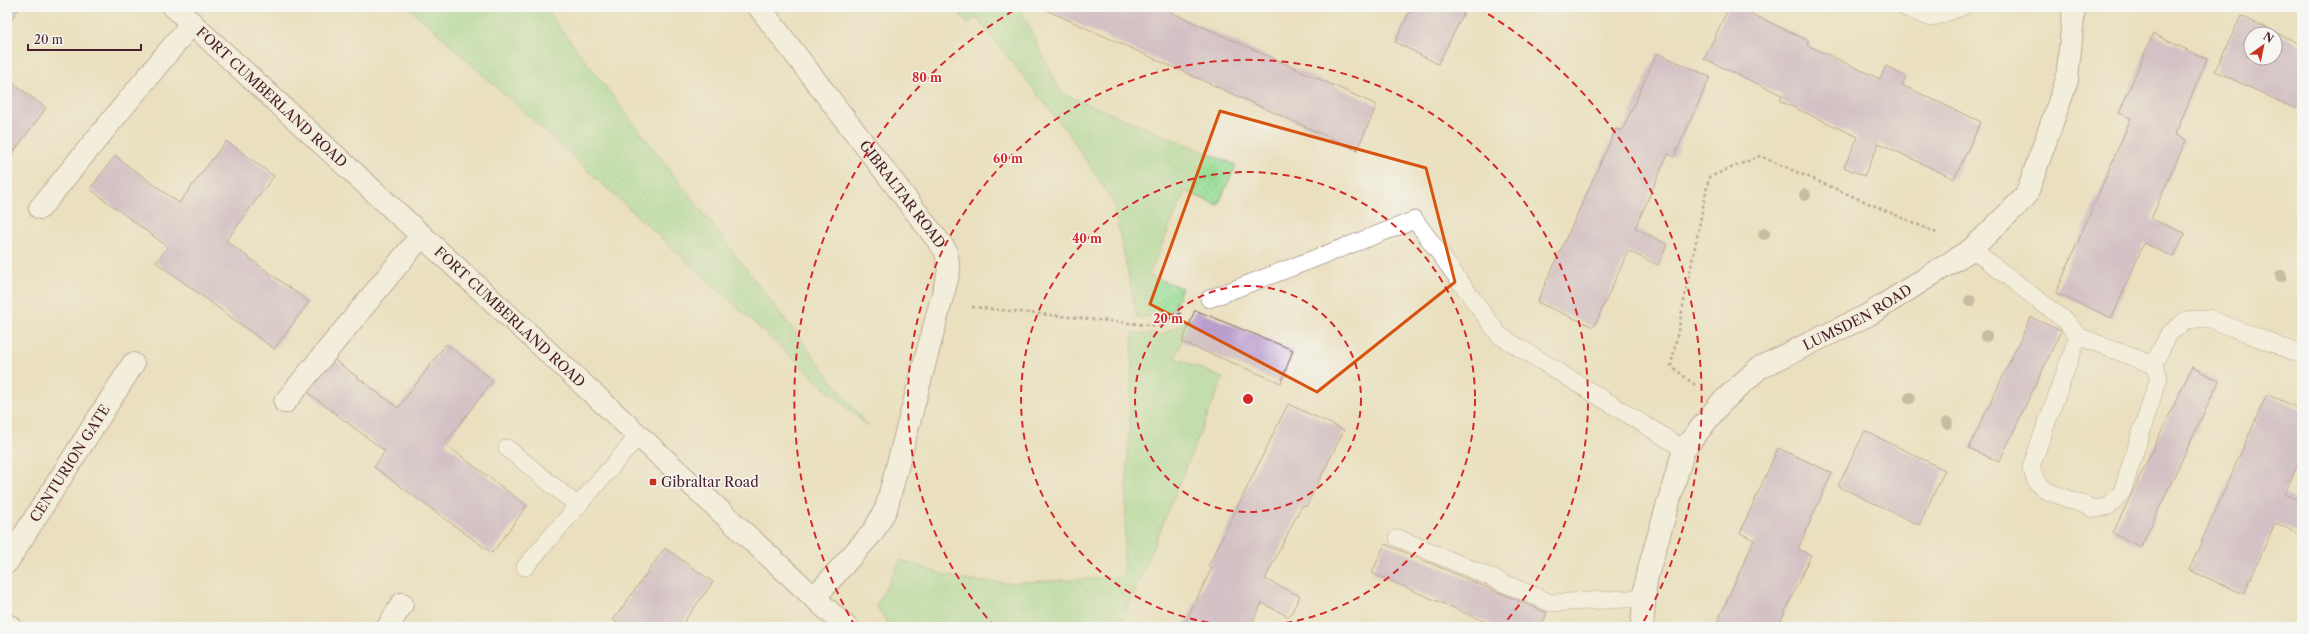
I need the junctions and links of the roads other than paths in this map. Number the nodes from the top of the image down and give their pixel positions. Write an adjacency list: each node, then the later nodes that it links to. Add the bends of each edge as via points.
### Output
1 (174, 7): 6 (street, FORT CUMBERLAND ROAD)
2 (759, 7): 23 (street, GIBRALTAR ROAD, via 946,251 949,271 886,509 873,532)
3 (1904, 7): 4 (lane, via 1931,18)
4 (1962, 7)
5 (2074, 7): 9 (street, LUMSDEN ROAD, via 2067,80 2026,196)
6 (192, 23): 7 (street); 8 (street, FORT CUMBERLAND ROAD)
7 (40, 208)
8 (422, 235): 15 (street); 16 (street, FORT CUMBERLAND ROAD)
9 (1972, 249): 11 (lane, via 2067,322); 18 (street, LUMSDEN ROAD, via 1868,315 1759,368 1720,404)
10 (1209, 299): 18 (lane, via 1415,220 1499,335)
11 (2078, 336): 14 (lane); 14 (lane, via 2031,467 2036,481 2047,491 2095,509 2109,506 2122,492 2157,388 2159,377)
12 (2302, 355): 14 (lane, via 2208,318 2186,320 2169,334)
13 (133, 364): 21 (street, CENTURION GATE)
14 (2153, 365)
15 (285, 402)
16 (639, 435): 19 (lane); 23 (street, FORT CUMBERLAND ROAD)
17 (506, 448): 19 (lane)
18 (1684, 449): 24 (street, LUMSDEN ROAD, via 1646,579)
19 (578, 506): 22 (lane)
20 (1398, 538): 24 (lane, via 1551,603)
21 (7, 562)
22 (526, 567)
23 (815, 597): 29 (street, FORT CUMBERLAND ROAD)
24 (1644, 598): 30 (street, LUMSDEN ROAD)
25 (402, 604): 28 (street)
26 (7, 624): 27 (street)
27 (11, 627)
28 (388, 627)
29 (846, 627)
30 (1642, 627)

